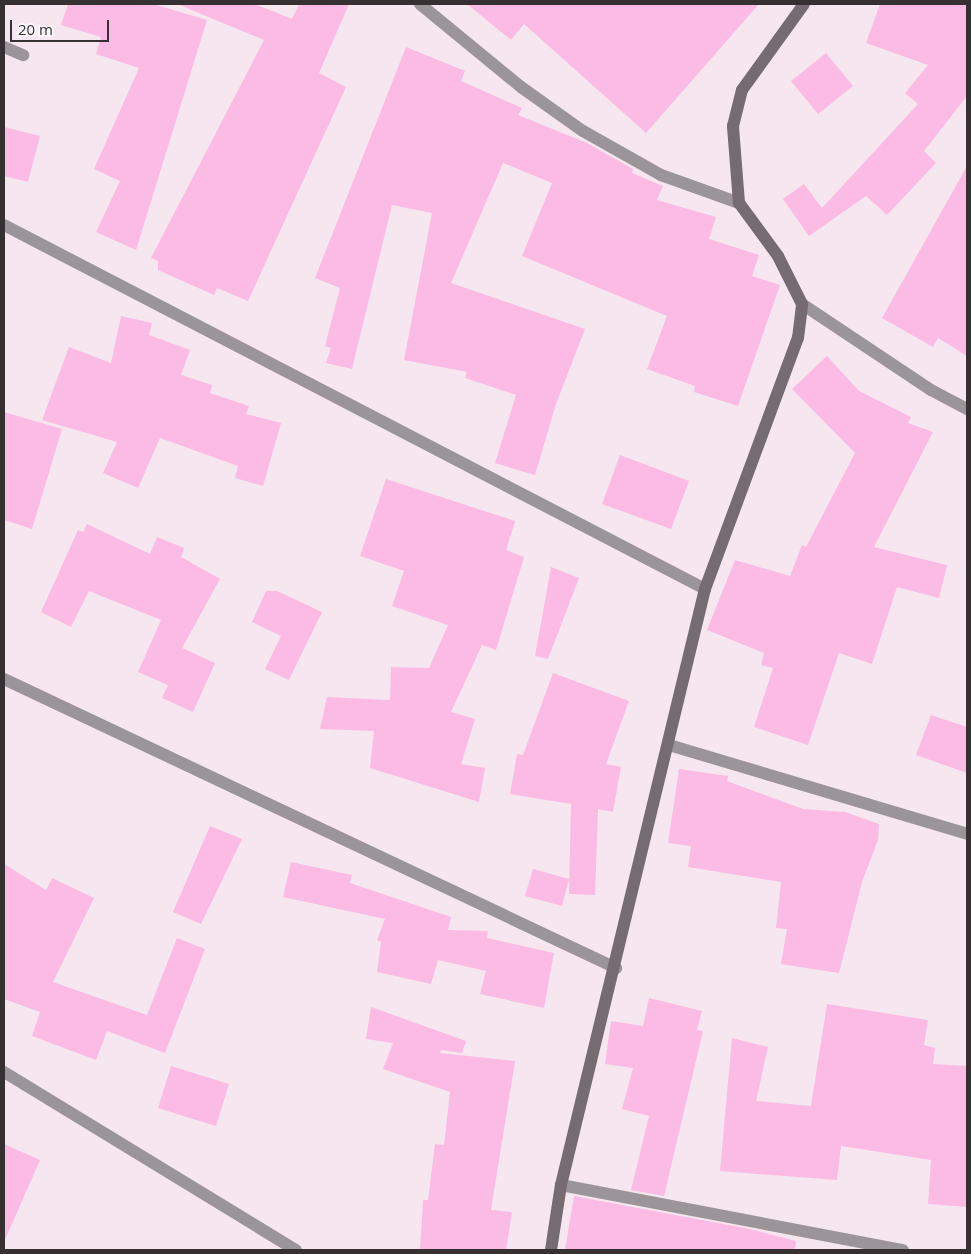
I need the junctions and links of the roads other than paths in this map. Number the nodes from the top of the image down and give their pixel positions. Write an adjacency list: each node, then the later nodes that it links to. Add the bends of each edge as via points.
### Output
1 (420, 4): 5 (street, via 521,87 583,131 661,175)
2 (804, 4): 5 (street, via 742,90 733,126)
3 (4, 47): 4 (street)
4 (23, 55)
5 (739, 203): 7 (street, via 778,256)
6 (4, 225): 9 (street)
7 (802, 304): 8 (street, via 931,390); 9 (street, via 798,338)
8 (967, 409)
9 (706, 589): 11 (street)
10 (4, 679): 13 (street)
11 (669, 745): 12 (street); 13 (street)
12 (967, 834)
13 (616, 968): 15 (street)
14 (4, 1072): 16 (street)
15 (561, 1186): 17 (street); 18 (street)
16 (296, 1250)
17 (552, 1250)
18 (903, 1250)

